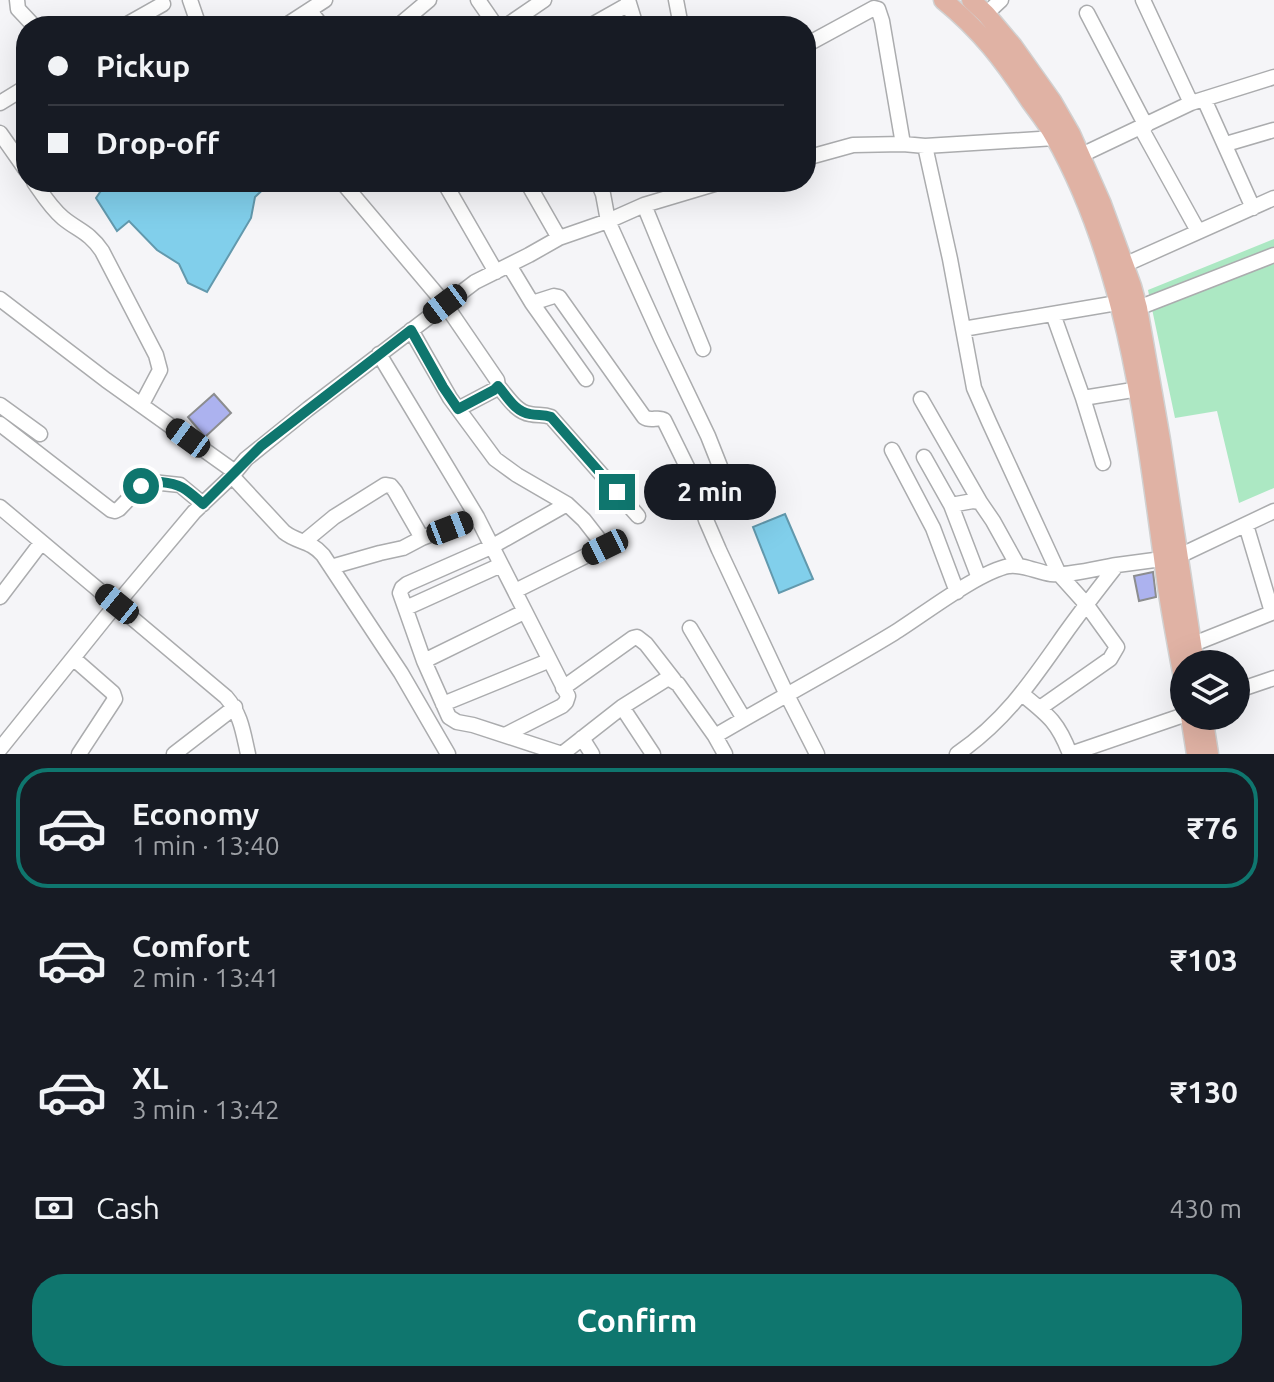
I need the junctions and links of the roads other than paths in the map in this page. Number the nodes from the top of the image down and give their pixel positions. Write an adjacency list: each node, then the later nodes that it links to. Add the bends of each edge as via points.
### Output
1 (325, 0): 10 (street)
2 (429, 0): 16 (street)
3 (544, 0): 17 (street)
4 (943, 0): 25 (main road, via 988,42)
5 (971, 0): 12 (main road)
6 (1001, 0): 12 (street)
7 (1143, 0): 21 (street)
8 (628, 2): 18 (street)
9 (163, 4): 13 (street)
10 (310, 11): 14 (street); 15 (street)
11 (1087, 13): 22 (street)
12 (986, 14): 25 (main road, via 1034,75)
13 (142, 16)
14 (302, 16)
15 (314, 16)
16 (410, 16)
17 (521, 16)
18 (606, 16)
19 (816, 40): 26 (street, via 878,9)
20 (1274, 77): 21 (street)
21 (1198, 101): 22 (street); 27 (street)
22 (1143, 127): 31 (street); 42 (street)
23 (1274, 130): 27 (street)
24 (0, 133): 30 (street)
25 (1063, 136): 28 (street); 31 (main road)
26 (903, 144): 28 (street); 29 (street, via 853,145)
27 (1226, 144): 40 (street)
28 (925, 146): 52 (street)
29 (816, 155)
30 (16, 156)
31 (1074, 158): 45 (main road, via 1102,204); 50 (main road)
32 (41, 192): 61 (street, via 61,216 94,239 156,355 160,370)
33 (350, 192): 49 (street)
34 (451, 192): 46 (street)
35 (533, 192): 43 (street)
36 (602, 192): 41 (street)
37 (669, 192): 39 (street)
38 (1274, 198): 40 (street)
39 (644, 205): 41 (street); 54 (street)
40 (1253, 208): 42 (street)
41 (608, 221): 43 (street); 76 (street, via 729,489 728,496)
42 (1198, 231): 45 (street)
43 (559, 238): 46 (street)
44 (1274, 255): 50 (street)
45 (1124, 265): 50 (main road)
46 (502, 268): 48 (street); 49 (street)
47 (0, 299): 61 (street)
48 (532, 303): 56 (street); 76 (street, via 559,297 644,417 664,420)
49 (445, 304): 53 (street); 57 (street)
50 (1125, 308): 51 (street); 58 (main road); 84 (main road, via 1161,440)
51 (1053, 314): 52 (street); 59 (street)
52 (963, 329): 89 (street, via 977,396)
53 (411, 330): 55 (street); 63 (street)
54 (703, 349)
55 (379, 354): 69 (street); 78 (street)
56 (586, 379)
57 (498, 386): 63 (street); 77 (street, via 521,411 551,417)
58 (1139, 389): 59 (street); 84 (main road)
59 (1083, 398): 68 (street)
60 (921, 399): 70 (street)
61 (142, 404): 69 (street)
62 (0, 405): 65 (street)
63 (458, 409): 72 (street, via 495,459)
64 (0, 424): 71 (street, via 111,510 152,482 180,485)
65 (40, 434)
66 (892, 450): 92 (street, via 933,528)
67 (924, 457): 73 (street)
68 (1103, 463)
69 (233, 474): 71 (street); 81 (street, via 284,532)
70 (980, 502): 73 (street); 87 (street)
71 (203, 504): 94 (street)
72 (567, 504): 83 (street); 91 (street, via 610,544)
73 (951, 505): 90 (street)
74 (0, 507): 82 (street)
75 (1274, 511): 79 (street)
76 (704, 512): 111 (street)
77 (638, 516)
78 (477, 517): 80 (street); 83 (street)
79 (1246, 525): 84 (street); 98 (street)
80 (422, 538): 81 (street, via 395,491 385,485); 88 (street)
81 (305, 541): 88 (street)
82 (41, 543): 93 (street); 94 (street)
83 (491, 547): 85 (street); 96 (street, via 407,584 400,593)
84 (1170, 558): 86 (street); 100 (main road); 101 (main road)
85 (501, 565): 91 (street); 96 (street)
86 (1117, 565): 89 (street); 95 (street)
87 (1018, 566): 89 (street); 90 (street)
88 (331, 567): 127 (street)
89 (1059, 574): 95 (street)
90 (979, 578): 92 (street)
91 (515, 591): 97 (street)
92 (957, 592): 111 (street)
93 (1, 593)
94 (117, 604): 103 (street); 113 (street)
95 (1086, 604): 110 (street); 115 (street, via 1115,642 1115,654)
96 (406, 608): 104 (street)
97 (524, 612): 104 (street); 105 (street)
98 (1273, 612): 100 (street)
99 (690, 628): 116 (street)
100 (1191, 645): 102 (main road)
101 (1180, 650)
102 (1192, 650)
103 (73, 658): 123 (street); 124 (street, via 115,699)
104 (424, 661): 112 (street)
105 (548, 661): 109 (street); 112 (street)
106 (1274, 678): 108 (street)
107 (674, 680): 109 (street, via 637,637); 114 (street, via 665,680); 121 (street)
108 (1250, 686)
109 (563, 688): 120 (street, via 568,696 562,706)
110 (1022, 694): 115 (street); 133 (street)
111 (787, 695): 116 (street); 132 (street)
112 (443, 704): 120 (street, via 453,721)
113 (235, 707): 125 (street); 126 (street)
114 (622, 707): 122 (street); 130 (street)
115 (1040, 708): 134 (street, via 1058,728)
116 (744, 719): 121 (street)
117 (1170, 722): 134 (street)
118 (1190, 730): 135 (main road)
119 (1205, 730): 136 (main road)
120 (505, 735): 128 (street)
121 (715, 736): 131 (street)
122 (582, 738): 128 (street); 129 (street)
123 (0, 749)
124 (79, 754)
125 (174, 754)
126 (248, 754)
127 (448, 754)
128 (562, 754)
129 (592, 754)
130 (653, 754)
131 (725, 754)
132 (817, 754)
133 (957, 754)
134 (1070, 754)
135 (1196, 754)
136 (1209, 754)

